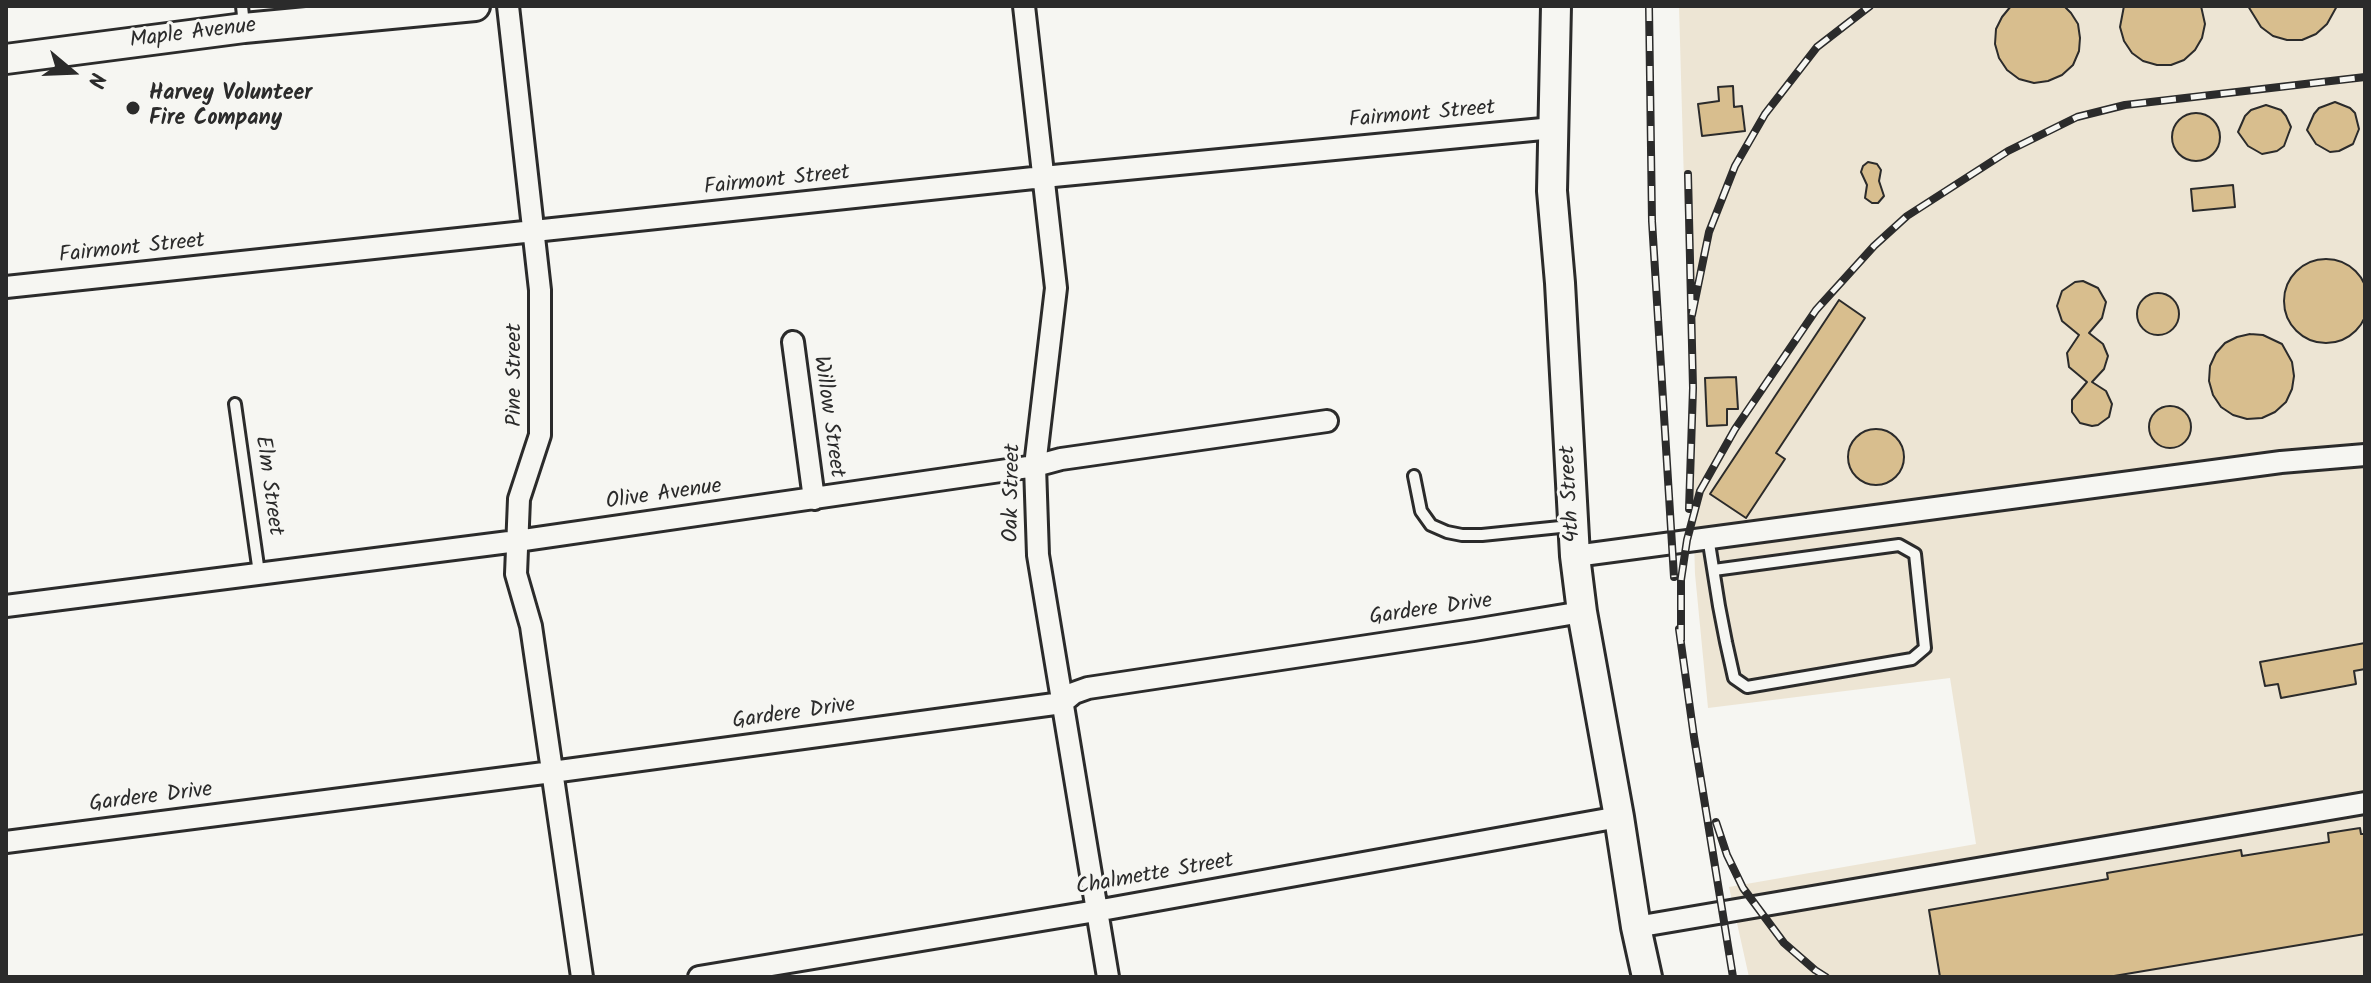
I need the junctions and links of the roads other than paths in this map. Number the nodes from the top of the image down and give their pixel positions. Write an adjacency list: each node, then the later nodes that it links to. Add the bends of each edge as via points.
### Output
1 (475, 6): 5 (main road, Maple Avenue)
2 (508, 6): 9 (street, Pine Street)
3 (1024, 6): 8 (street, Oak Street)
4 (1556, 6): 7 (main road, 4th Street)
5 (243, 17): 6 (main road, Maple Avenue)
6 (6, 59)
7 (1553, 128): 8 (street, Fairmont Street); 18 (main road, 4th Street, via 1552,191)
8 (1043, 177): 9 (street, Fairmont Street); 15 (street, Oak Street, via 1056,288)
9 (533, 232): 10 (street, Fairmont Street); 20 (street, Pine Street, via 540,290 540,435 519,499)
10 (6, 287)
11 (793, 342): 17 (street, Willow Street)
12 (235, 404): 23 (lane, Elm Street)
13 (1327, 421): 15 (street, Olive Avenue)
14 (2365, 455): 19 (street)
15 (1035, 466): 17 (street, Olive Avenue); 26 (street, Oak Street, via 1038,555)
16 (1414, 476): 18 (lane, via 1421,511 1431,525 1447,532 1482,535)
17 (814, 499): 20 (street, Olive Avenue)
18 (1574, 525): 21 (main road, 4th Street)
19 (1708, 537): 21 (street); 22 (lane)
20 (517, 541): 23 (street, Olive Avenue); 27 (street, Pine Street, via 516,574 531,626)
21 (1575, 556): 25 (main road, 4th Street)
22 (1714, 570): 22 (lane, via 1734,678 1747,687 1912,659 1925,648 1915,554 1899,545)
23 (259, 573): 24 (street, Olive Avenue)
24 (6, 606)
25 (1582, 612): 26 (street, Gardere Drive, via 1088,688); 29 (main road, 4th Street)
26 (1062, 703): 27 (street, Gardere Drive); 31 (street, Oak Street)
27 (552, 772): 30 (street, Gardere Drive); 33 (street, Pine Street)
28 (2365, 803): 32 (street)
29 (1619, 817): 31 (street, Chalmette Street); 32 (main road, 4th Street)
30 (6, 842)
31 (1096, 911): 34 (street, Chalmette Street); 35 (street, Oak Street)
32 (1636, 927): 36 (main road, 4th Street)
33 (582, 977)
34 (699, 977)
35 (1108, 977)
36 (1647, 977)

